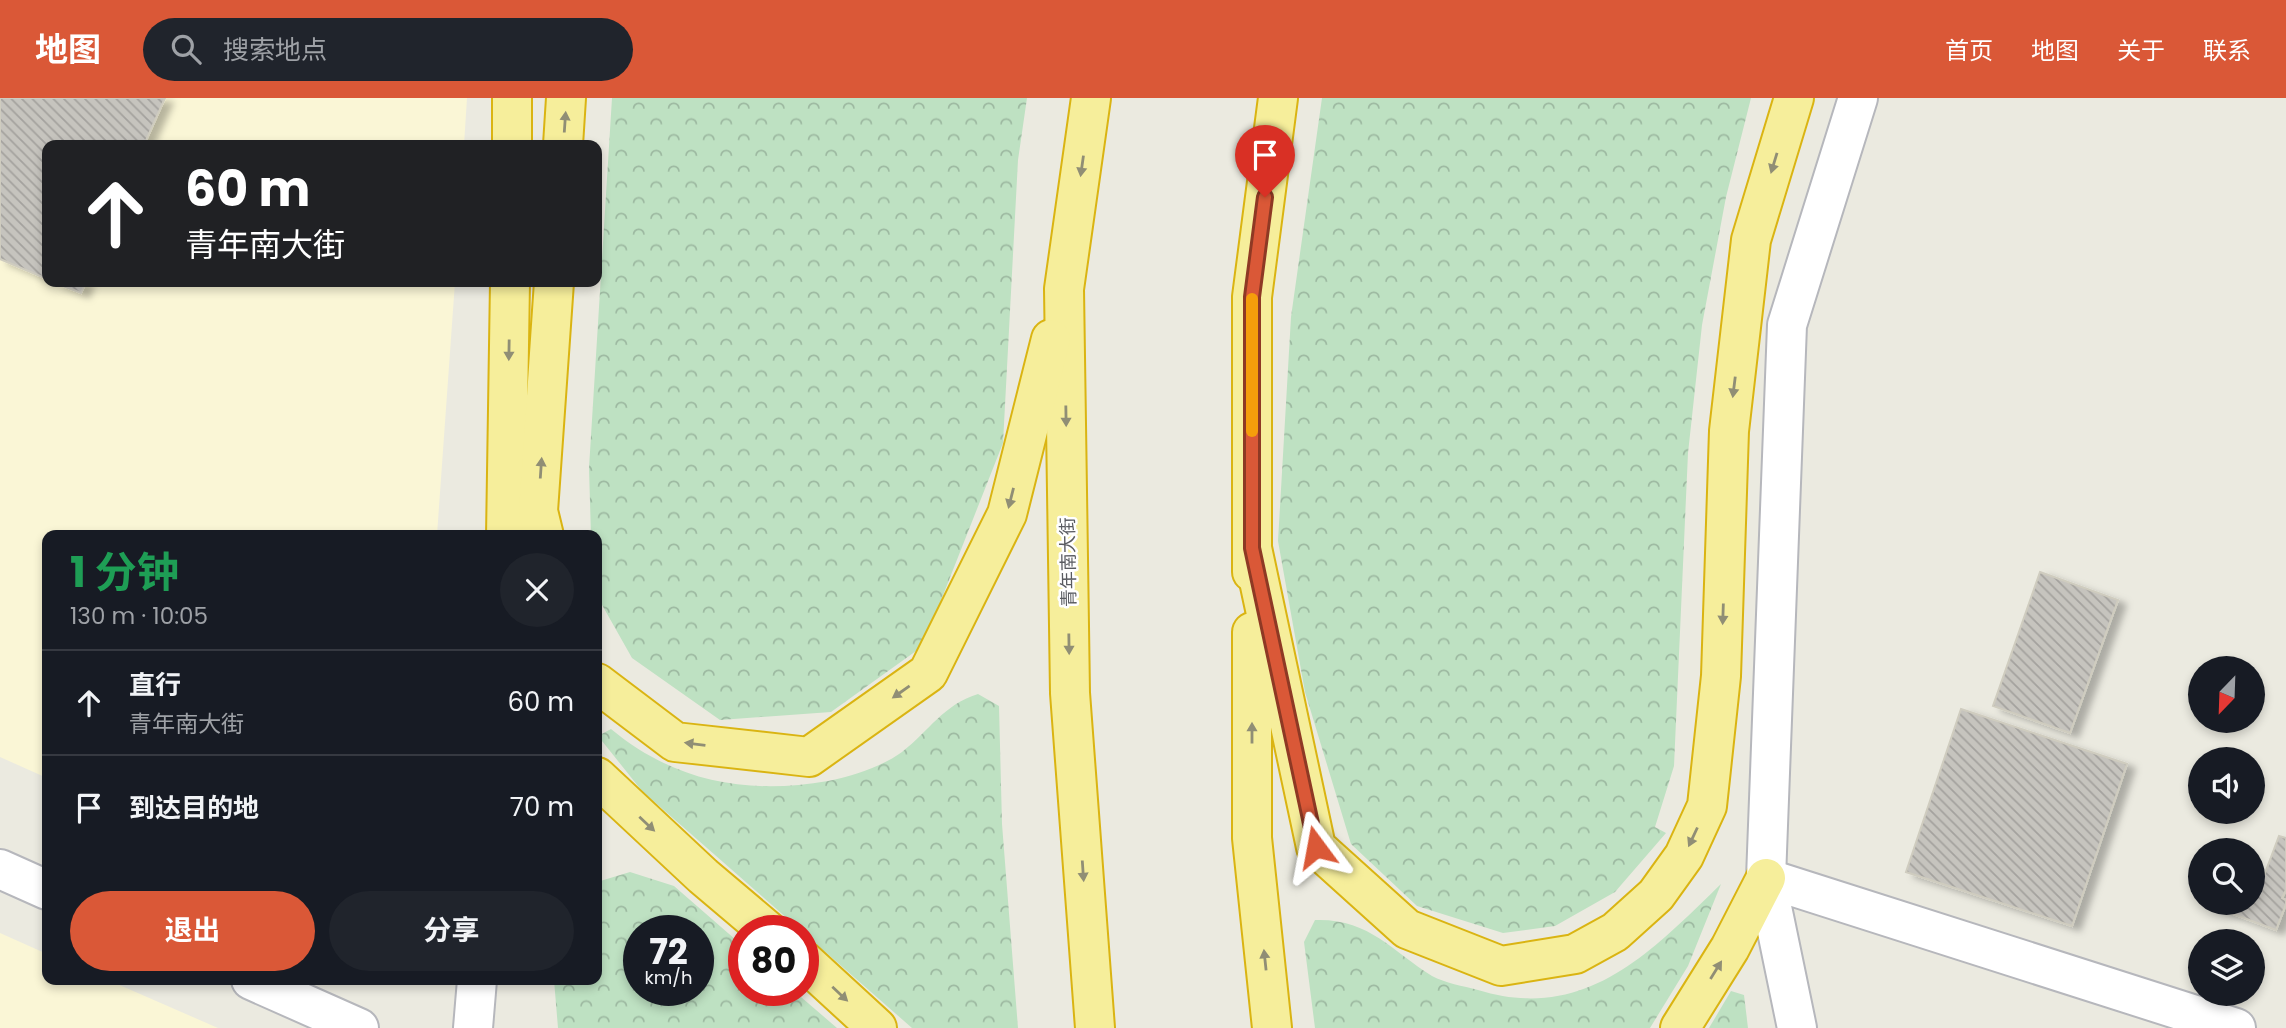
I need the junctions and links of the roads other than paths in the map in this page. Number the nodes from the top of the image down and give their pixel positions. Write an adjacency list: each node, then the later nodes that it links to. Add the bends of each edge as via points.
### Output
1 (512, 98): 7 (highway)
2 (566, 98): 8 (highway, one-way to 2)
3 (1091, 98): 11 (highway, 青年南大街, one-way to 11)
4 (1278, 98): 14 (highway, via 1252,297)
5 (1794, 98): 14 (highway, one-way to 14, via 1751,240 1729,431 1721,676 1707,806 1684,856 1656,895 1615,932 1575,954 1501,966 1407,929 1316,847)
6 (1858, 98): 18 (street, via 1787,325)
7 (512, 140)
8 (563, 140)
9 (510, 287): 12 (highway, one-way to 12)
10 (554, 287): 13 (highway, one-way to 10, via 538,511)
11 (1064, 289): 15 (highway, one-way to 15, via 1007,514 928,673 809,757 675,742); 27 (highway, 青年南大街, one-way to 27, via 1070,693)
12 (506, 530)
13 (543, 530)
14 (1252, 548): 28 (highway, one-way to 14, via 1252,838)
15 (602, 687)
16 (602, 782): 20 (highway, one-way to 20)
17 (0, 869): 19 (street)
18 (1766, 878): 29 (highway, one-way to 18, via 1730,948); 30 (street); 31 (street)
19 (42, 888)
20 (749, 915)
21 (819, 975): 26 (highway, one-way to 26)
22 (262, 985): 24 (street)
23 (477, 985): 25 (street)
24 (359, 1028)
25 (473, 1028)
26 (877, 1028)
27 (1095, 1028)
28 (1272, 1028)
29 (1680, 1028)
30 (1797, 1028)
31 (2236, 1028)

